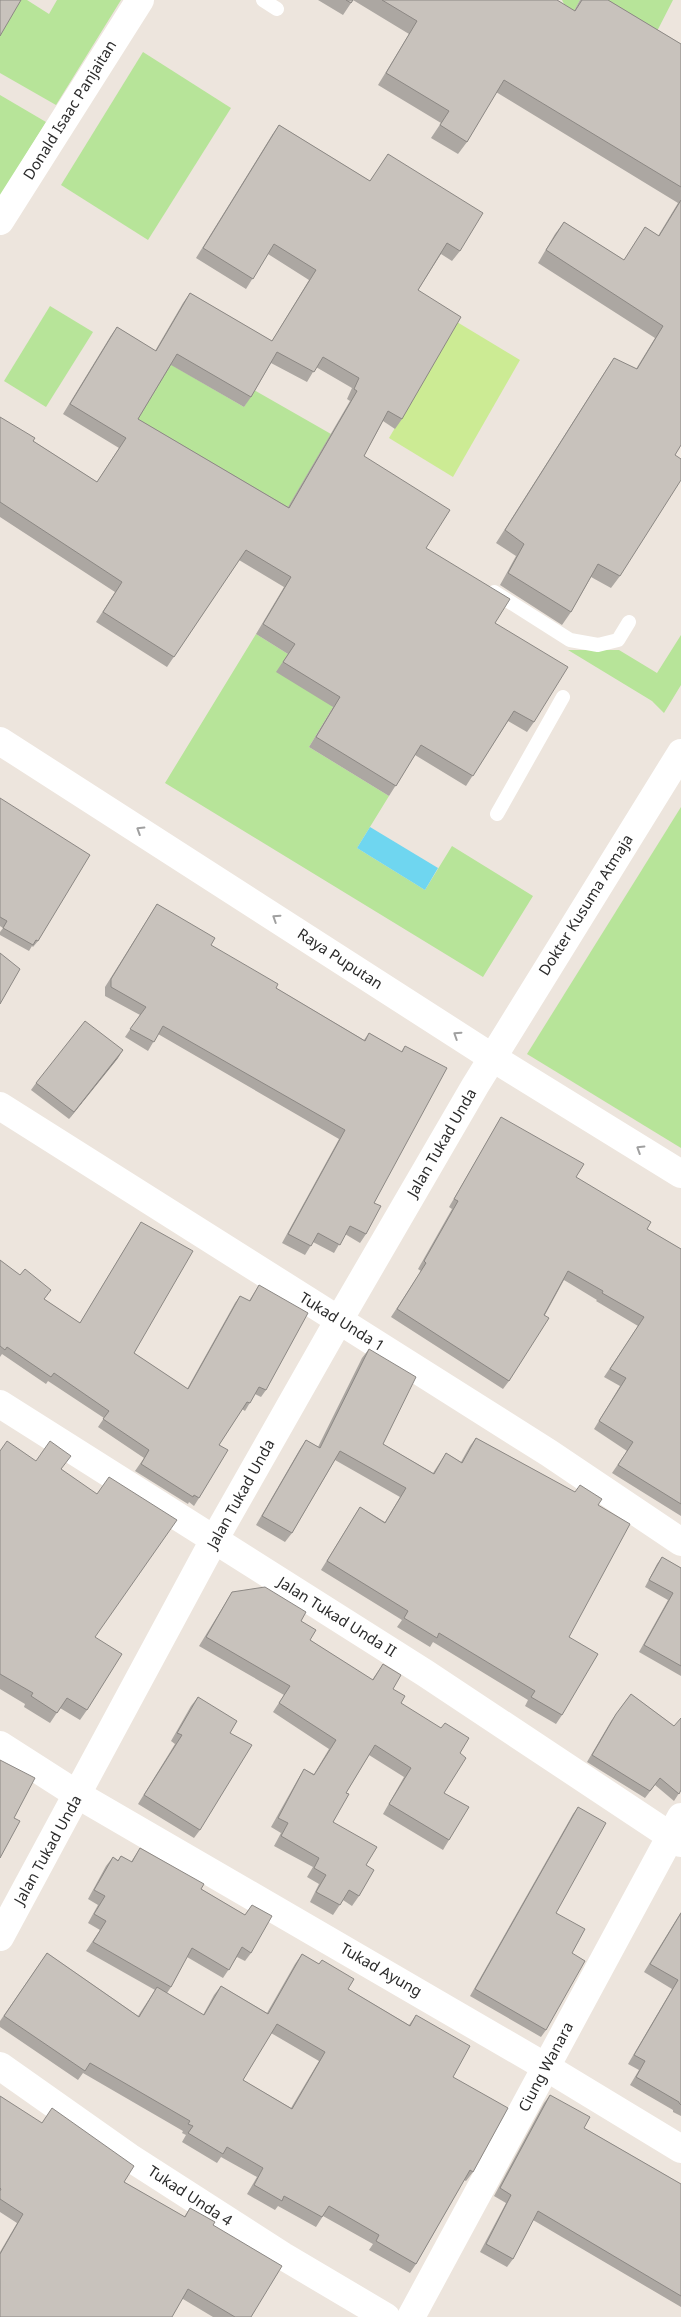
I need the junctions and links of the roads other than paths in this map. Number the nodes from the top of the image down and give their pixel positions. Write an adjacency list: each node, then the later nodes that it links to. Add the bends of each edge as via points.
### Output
1 (140, 0): 4 (street, Donald Isaac Panjaitan)
2 (263, 0): 3 (lane)
3 (278, 8)
4 (0, 221)
5 (478, 582): 6 (lane, via 570,640 598,646 618,640)
6 (629, 622)
7 (563, 697): 10 (lane)
8 (0, 741): 11 (street, Raya Puputan, one-way to 8)
9 (681, 753): 11 (street, Dokter Kusuma Atmaja)
10 (497, 814)
11 (493, 1058): 13 (street, Raya Puputan, one-way to 11); 14 (street, Jalan Tukad Unda)
12 (0, 1106): 14 (street, Tukad Unda 1)
13 (681, 1174)
14 (339, 1320): 16 (street, Jalan Tukad Unda); 17 (street, Tukad Unda 1)
15 (0, 1404): 16 (street, Jalan Tukad Unda II)
16 (214, 1540): 19 (street, Jalan Tukad Unda); 20 (street, Jalan Tukad Unda II)
17 (681, 1542)
18 (0, 1745): 19 (street, Tukad Ayung)
19 (78, 1795): 21 (street, Jalan Tukad Unda); 23 (street, Tukad Ayung)
20 (677, 1832): 23 (street, Ciung Wanara)
21 (0, 1937)
22 (0, 2066): 25 (street, Tukad Unda 4, via 129,2157 283,2256)
23 (546, 2067): 24 (street, Tukad Ayung); 26 (street, Ciung Wanara)
24 (681, 2149)
25 (386, 2317)
26 (410, 2317)

